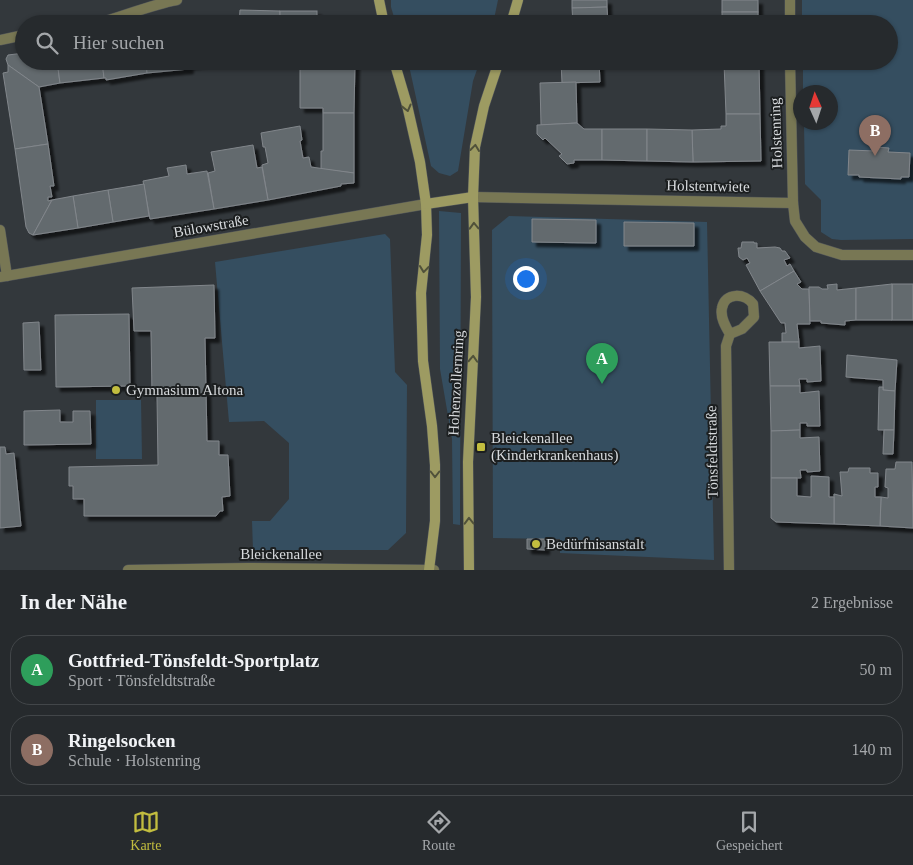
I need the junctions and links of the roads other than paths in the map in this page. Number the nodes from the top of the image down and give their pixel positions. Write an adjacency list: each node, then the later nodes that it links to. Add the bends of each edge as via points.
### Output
1 (177, 0): 5 (street)
2 (378, 0): 6 (main road)
3 (518, 0): 7 (main road)
4 (790, 0): 8 (street)
5 (126, 15)
6 (382, 15)
7 (514, 15)
8 (790, 15)
9 (15, 36): 10 (street)
10 (0, 40)
11 (397, 70): 16 (main road, Hohenzollernring, one-way to 16, via 420,162)
12 (495, 70): 14 (main road, Hohenzollernring, one-way to 12, via 475,147)
13 (790, 70): 15 (street, Holstenring)
14 (473, 197): 15 (street, Holstentwiete); 16 (main road); 24 (main road, Hohenzollernring, one-way to 14, via 468,462 476,297)
15 (793, 203): 18 (street, via 795,221 816,247 842,255)
16 (426, 204): 19 (street, Bülowstraße); 22 (main road, Hohenzollernring, one-way to 22, via 427,235 421,293 422,361 435,465 435,521)
17 (0, 230): 19 (street)
18 (913, 255)
19 (4, 276)
20 (730, 334): 25 (street, Tönsfeldtstraße, via 726,346)
21 (128, 570): 22 (street, Bleickenallee)
22 (429, 570): 23 (street, Bleickenallee)
23 (434, 570)
24 (469, 570)
25 (729, 570)

